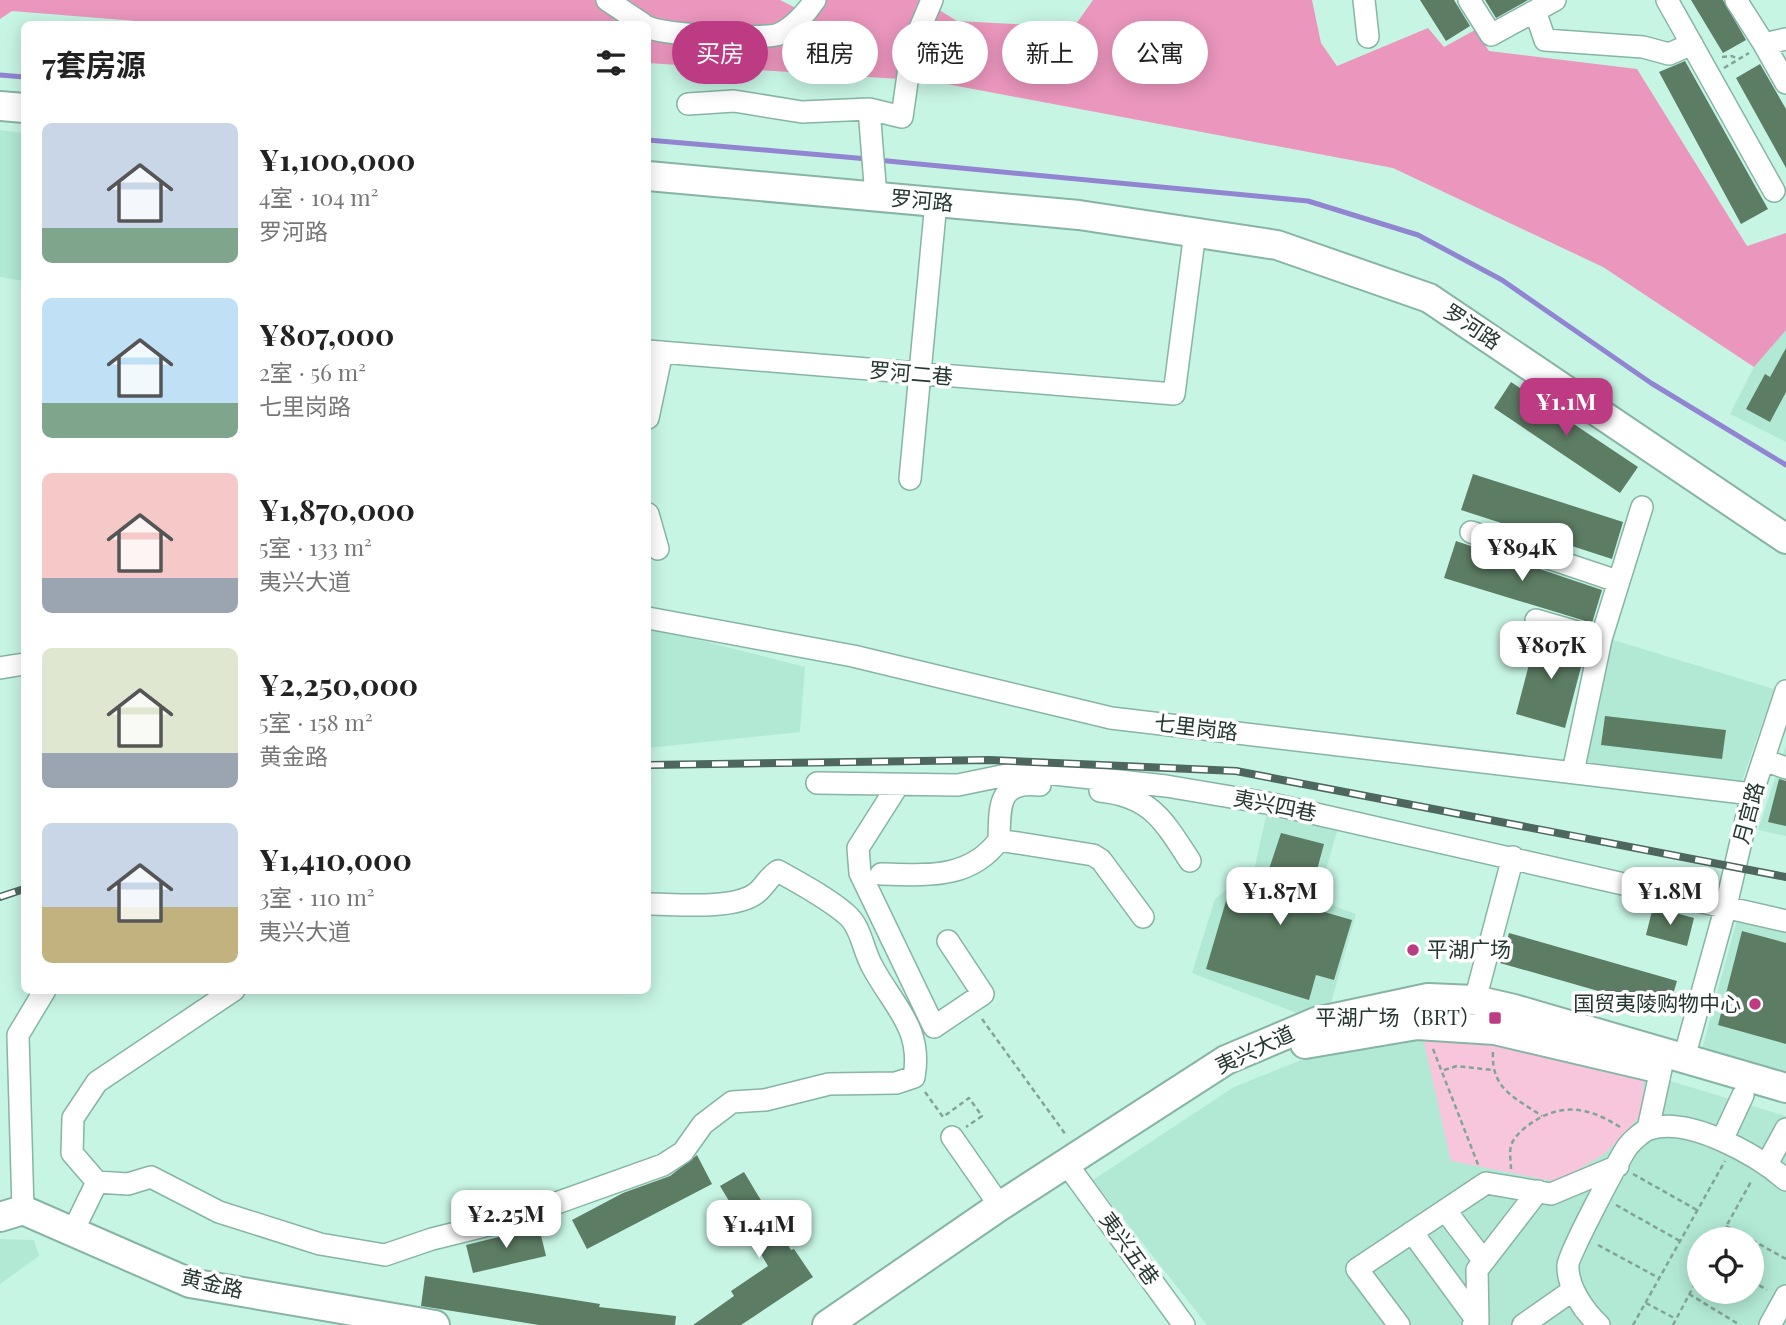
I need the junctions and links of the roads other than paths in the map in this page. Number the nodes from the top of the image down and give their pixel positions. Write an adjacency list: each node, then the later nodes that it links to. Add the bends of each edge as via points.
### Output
1 (607, 0): 9 (street)
2 (815, 0): 10 (street, via 807,13 779,34 685,34)
3 (932, 0): 19 (street, via 912,47 902,117)
4 (1364, 0): 11 (street)
5 (1469, 0): 8 (street, via 1492,35)
6 (1667, 0): 13 (street)
7 (1736, 0): 14 (street)
8 (1543, 5): 13 (street, via 1545,40 1643,47 1669,54)
9 (638, 21)
10 (651, 28)
11 (1368, 37)
12 (1786, 39): 14 (street)
13 (1692, 44): 21 (street)
14 (1764, 44): 15 (street)
15 (1786, 83)
16 (688, 104): 19 (street, via 734,101 802,112)
17 (0, 106): 18 (main road)
18 (21, 108)
19 (869, 109): 22 (street)
20 (651, 176): 22 (main road, 罗河路)
21 (1774, 191)
22 (876, 196): 23 (main road, 罗河路)
23 (936, 202): 24 (main road, 罗河路, via 1079,215); 26 (street)
24 (1195, 232): 26 (street, 罗河二巷, via 1174,394); 31 (main road, 罗河路, via 1277,232 1395,269 1432,286); 33 (main road, 罗河路, via 1277,245 1429,298)
25 (655, 352): 26 (street, 罗河二巷); 27 (street)
26 (920, 375): 28 (street)
27 (651, 390)
28 (910, 479)
29 (1642, 507): 35 (street)
30 (651, 524): 34 (street)
31 (1786, 524)
32 (1471, 532): 35 (street)
33 (1786, 539)
34 (658, 549)
35 (1617, 581): 38 (street)
36 (651, 619): 44 (street, 七里岗路, via 853,656 1111,718)
37 (1536, 620): 38 (street)
38 (1601, 639): 44 (street)
39 (21, 664): 40 (street)
40 (0, 668)
41 (1786, 691): 42 (street, 月宫路)
42 (1764, 760): 43 (street); 48 (street, 月宫路)
43 (1786, 768)
44 (1573, 772): 48 (street, 七里岗路)
45 (817, 783): 46 (street, 夷兴四巷)
46 (898, 785): 47 (street, 夷兴四巷, via 958,785 1026,771); 58 (street, via 858,848 860,873 934,1027 983,994)
47 (1166, 786): 49 (street); 51 (street, 夷兴四巷, via 1272,804)
48 (1752, 794): 55 (street, 月宫路)
49 (1150, 807): 50 (street, via 1114,792 1026,783 1001,800); 52 (street)
50 (999, 841): 53 (street, via 976,864 961,870 934,876); 56 (street, via 1093,855)
51 (1513, 857): 55 (street, 夷兴四巷); 61 (street)
52 (1191, 861)
53 (881, 874)
54 (651, 904): 74 (street, via 732,902 755,894 778,871 821,896 849,915 871,965 912,1032 918,1054 914,1077 897,1083 829,1084 765,1100 732,1102 703,1124 683,1152 663,1165 509,1220 385,1255 320,1244 219,1212 151,1177 128,1184)
55 (1726, 906): 57 (street, 夷兴四巷); 62 (street, 月宫路)
56 (1143, 917)
57 (1786, 921)
58 (948, 941)
59 (43, 994): 78 (street, via 18,1035)
60 (228, 994): 74 (street, via 97,1083 73,1118 72,1153)
61 (1475, 1000): 62 (main road, 夷兴大道); 71 (main road, 夷兴大道, via 1428,999 1372,1009 1317,1022 1272,1040 1226,1060)
62 (1673, 1063): 63 (main road, 夷兴大道); 64 (main road, 夷兴大道); 67 (street, 月宫路); 71 (main road, 夷兴大道, via 1495,1030 1417,1025 1320,1040 1233,1071)
63 (1786, 1088)
64 (1743, 1095): 65 (main road, 夷兴大道); 69 (street)
65 (1786, 1107)
66 (1786, 1129): 70 (street)
67 (1643, 1134): 69 (street, via 1675,1128); 72 (street, via 1629,1144)
68 (951, 1137): 76 (street)
69 (1727, 1143): 70 (street)
70 (1764, 1163): 73 (street)
71 (1077, 1164): 76 (main road, 夷兴大道); 87 (main road, 夷兴大道); 88 (street, 夷兴五巷)
72 (1618, 1166): 75 (street, via 1551,1194); 82 (street, via 1567,1263)
73 (1786, 1180)
74 (97, 1182): 79 (street)
75 (1538, 1191): 77 (street, via 1486,1183); 81 (street)
76 (1000, 1206): 86 (main road, 夷兴大道)
77 (1445, 1210): 80 (street); 81 (street)
78 (12, 1213): 79 (main road, 黄金路)
79 (73, 1231): 85 (main road, 黄金路, via 190,1283)
80 (1412, 1232): 84 (street); 89 (street, via 1357,1269)
81 (1484, 1261): 84 (street, via 1477,1270)
82 (1573, 1290): 90 (street); 91 (street)
83 (1786, 1296): 92 (street)
84 (1476, 1323)
85 (435, 1325)
86 (827, 1325)
87 (852, 1325)
88 (1184, 1325)
89 (1399, 1325)
90 (1524, 1325)
91 (1599, 1325)
92 (1770, 1325)

